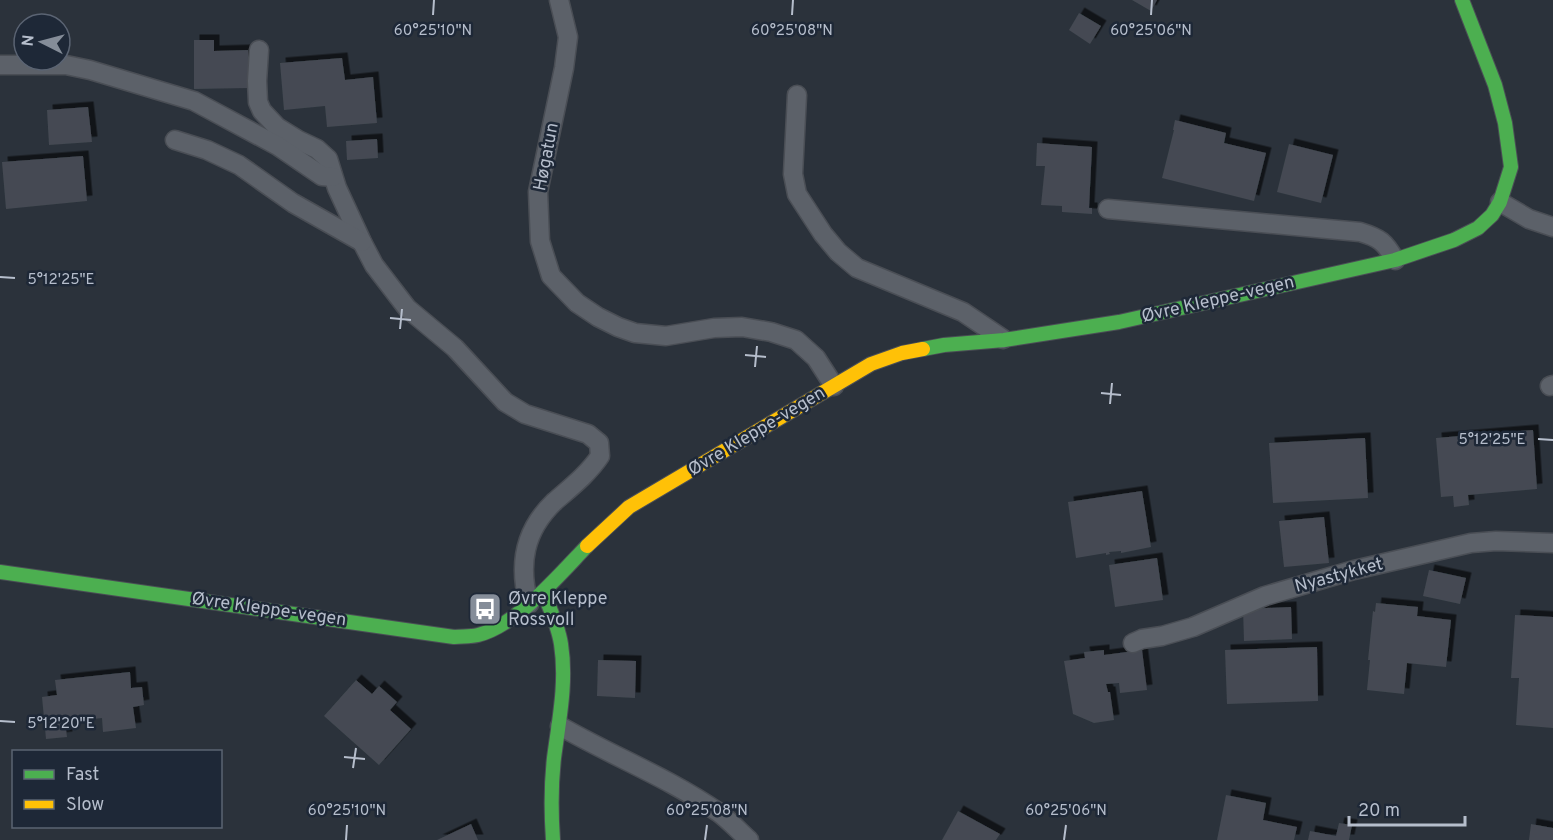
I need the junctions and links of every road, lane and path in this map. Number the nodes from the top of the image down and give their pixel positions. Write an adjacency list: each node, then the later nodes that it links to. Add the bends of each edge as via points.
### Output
1 (559, 0): 14 (lane, Høgatun, via 568,37 538,192 540,241 551,276 577,303 635,333 666,336 742,327 796,340 816,358)
2 (1462, 0): 8 (street, Øvre Kleppe-vegen, via 1495,85 1505,123 1510,167)
3 (259, 51): 7 (lane, via 256,81 262,111 277,127 328,159)
4 (0, 65): 7 (lane, via 66,65 194,100 278,146 322,176)
5 (797, 95): 13 (lane, via 793,174 797,194 831,243 857,268 963,312)
6 (175, 140): 11 (lane, via 239,165 293,203)
7 (333, 177): 11 (lane)
8 (1500, 202): 10 (lane, via 1529,219); 12 (street, Øvre Kleppe-vegen, via 1478,228)
9 (1108, 209): 12 (lane, via 1360,232 1386,243)
10 (1553, 227)
11 (362, 243): 17 (lane, via 407,308 455,348 505,402 525,414 588,434 599,442 600,456 593,468 552,504 532,531 526,548 524,584)
12 (1395, 260): 13 (street, Øvre Kleppe-vegen, via 1119,322)
13 (1004, 340): 14 (street, Øvre Kleppe-vegen, via 902,353 871,364)
14 (834, 386): 17 (street, Øvre Kleppe-vegen, via 629,507)
15 (1553, 543): 18 (lane, Nyastykket, via 1496,541 1459,545 1265,596 1193,627)
16 (0, 572): 17 (street, Øvre Kleppe-vegen, via 454,637 478,635 506,622)
17 (536, 598): 19 (street, via 552,611 560,634 564,679)
18 (1133, 643)
19 (560, 726): 20 (street, via 552,785); 21 (lane, via 695,798)
20 (553, 840)
21 (749, 840)

